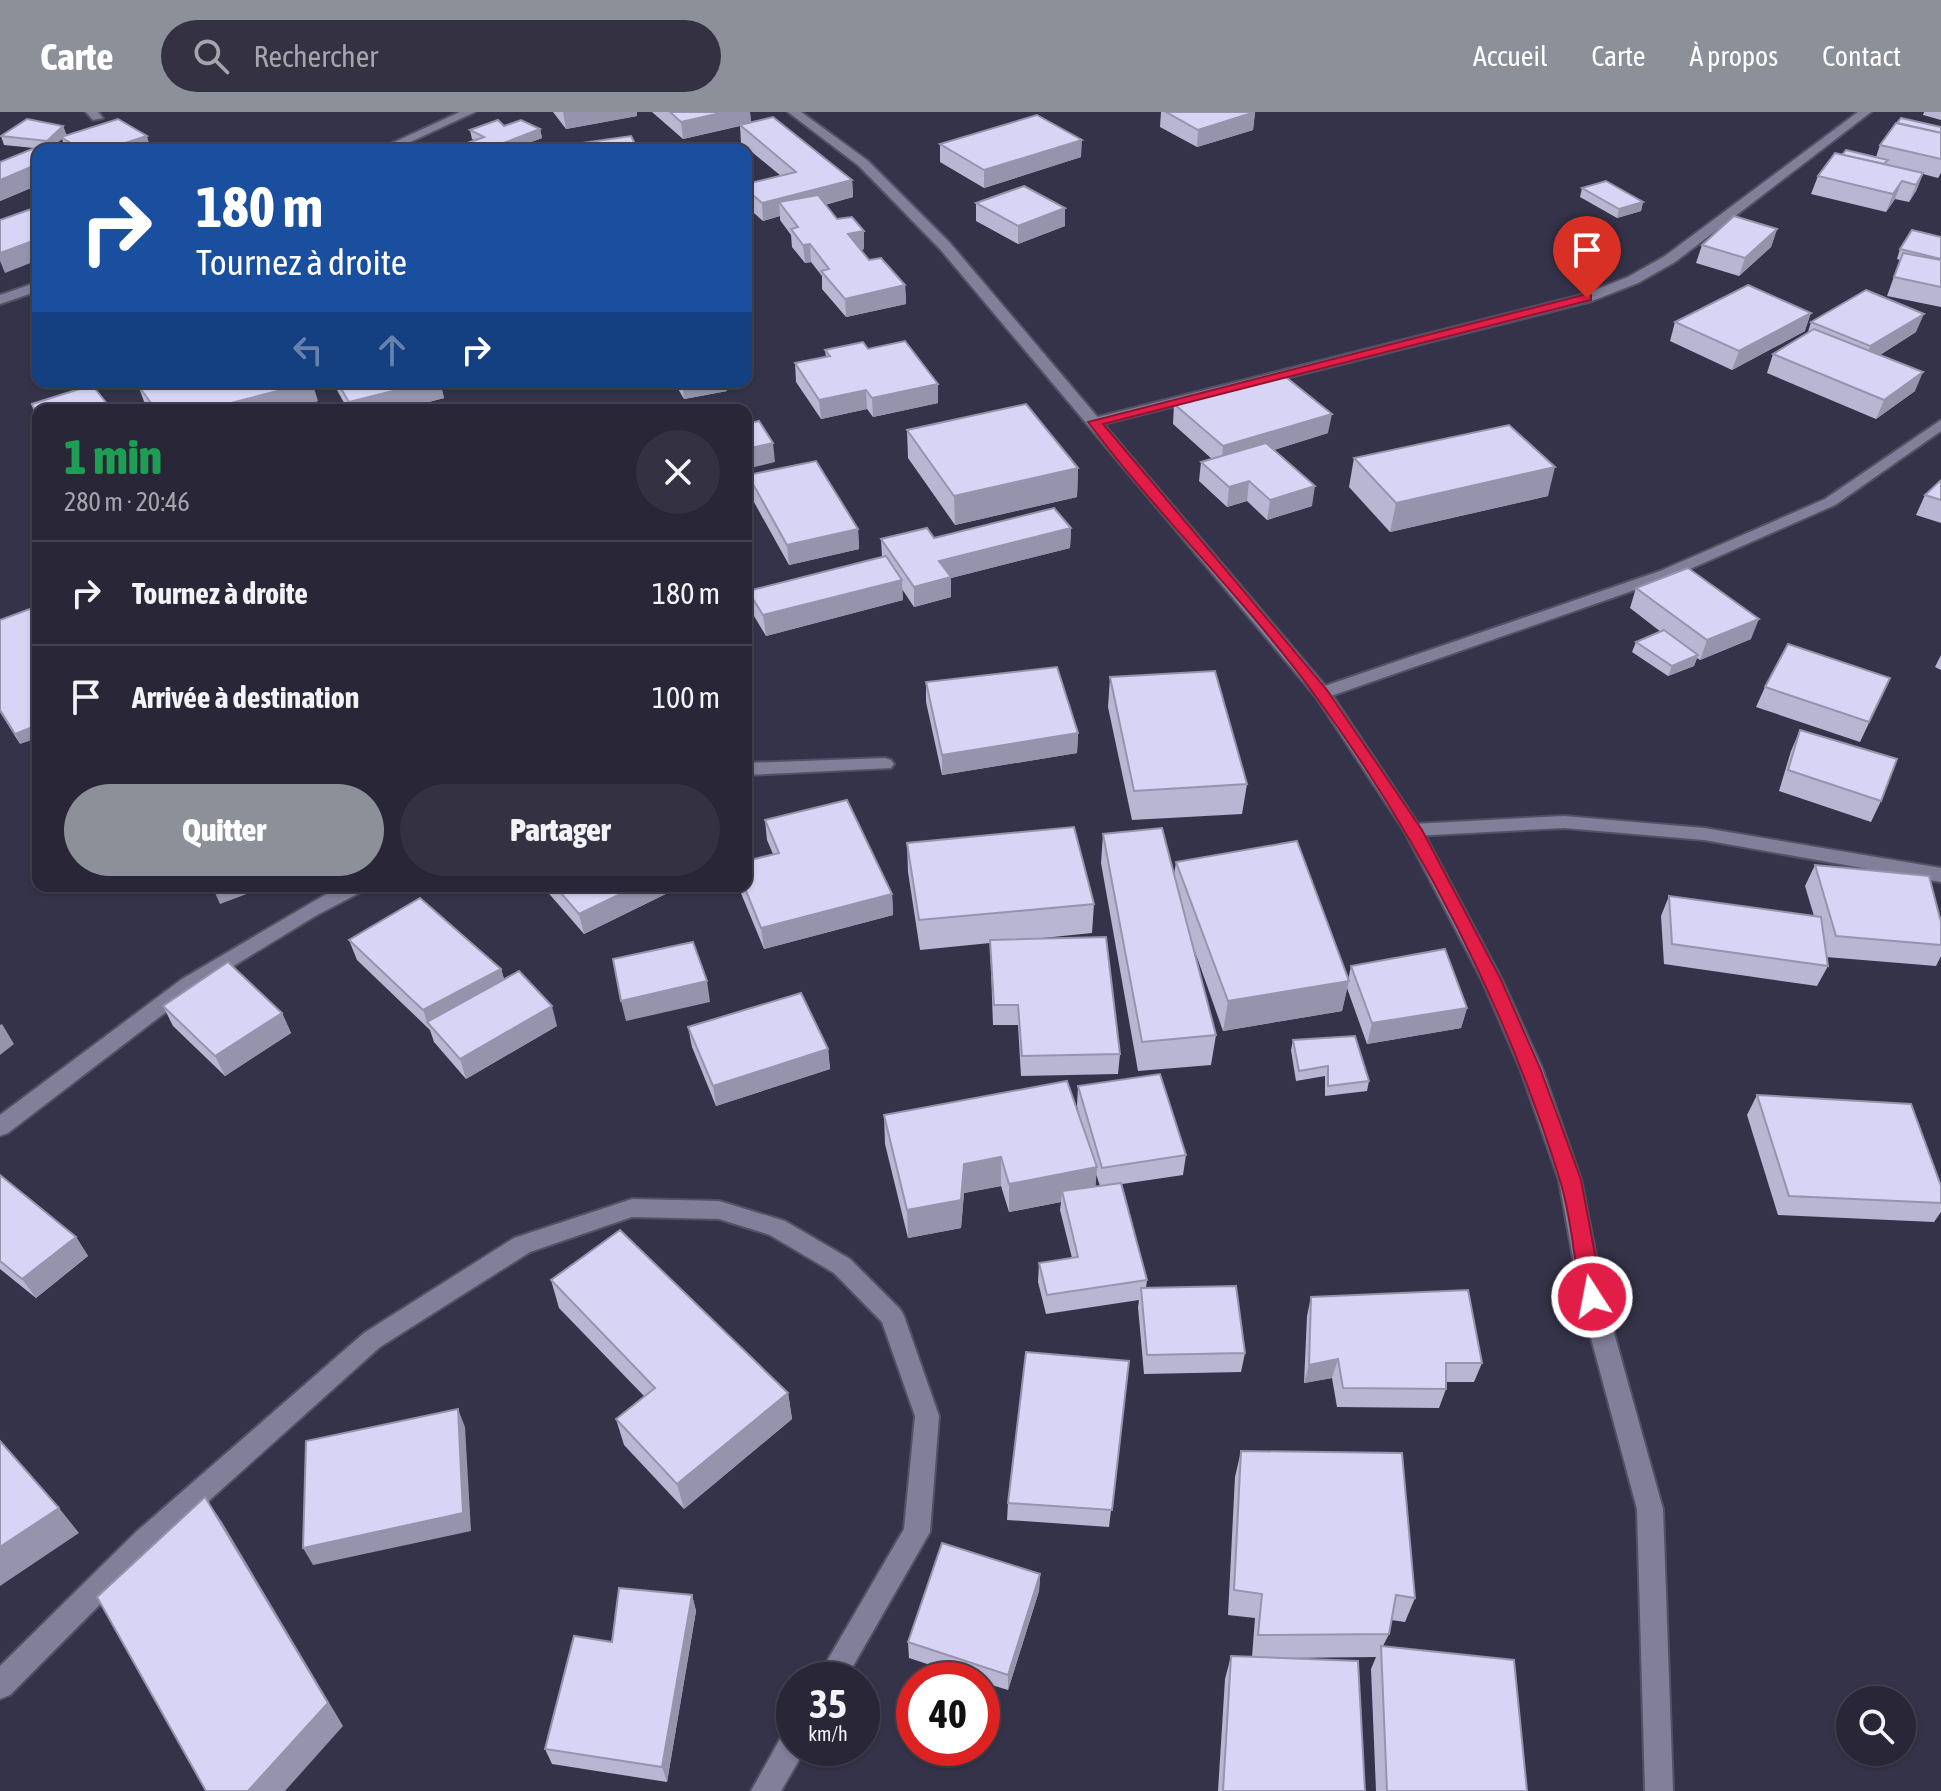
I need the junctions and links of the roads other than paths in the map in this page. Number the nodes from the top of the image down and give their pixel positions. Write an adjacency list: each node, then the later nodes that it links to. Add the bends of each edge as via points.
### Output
1 (469, 112): 4 (street)
2 (794, 112): 7 (street, via 863,163 945,246)
3 (1865, 112): 7 (street, via 1670,259 1633,280 1587,298)
4 (397, 144)
5 (32, 288): 6 (street)
6 (0, 300)
7 (1095, 422): 9 (street)
8 (1941, 424): 9 (street, via 1830,502 1666,574)
9 (1322, 693): 12 (street)
10 (885, 764): 11 (street)
11 (752, 769)
12 (1413, 830): 13 (street, via 1564,822 1611,826 1704,834); 20 (street, via 1492,980 1531,1068 1570,1180 1592,1297 1650,1509)
13 (1941, 875)
14 (344, 892): 15 (street, via 189,984)
15 (0, 1127)
16 (841, 1662): 17 (street, via 917,1532 927,1416 892,1316 842,1266 777,1228 719,1210 632,1208 522,1245 372,1340 145,1541)
17 (0, 1685)
18 (780, 1766): 19 (street)
19 (765, 1791)
20 (1659, 1791)

